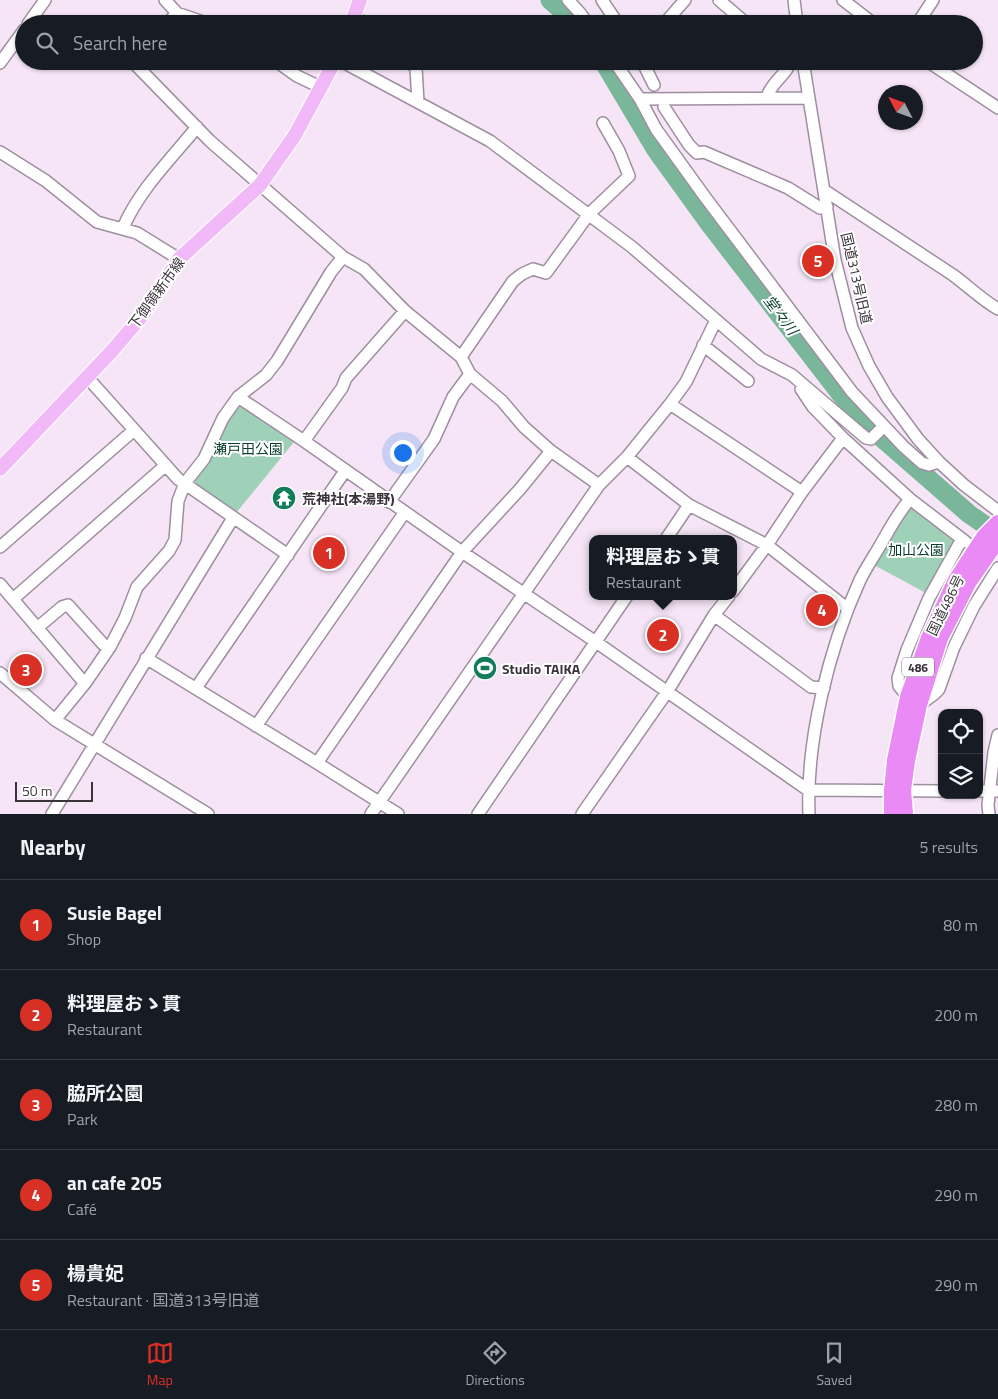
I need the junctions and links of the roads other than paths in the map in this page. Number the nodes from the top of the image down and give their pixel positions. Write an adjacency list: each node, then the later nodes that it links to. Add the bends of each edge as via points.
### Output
1 (45, 0): 14 (street)
2 (165, 0): 12 (street)
3 (360, 0): 16 (main road)
4 (568, 0): 13 (street)
5 (578, 0): 13 (street)
6 (602, 0): 17 (street)
7 (684, 0): 18 (street)
8 (719, 0): 19 (street)
9 (794, 0): 20 (street)
10 (843, 0): 21 (street)
11 (933, 0): 22 (street)
12 (177, 13): 15 (street)
13 (580, 13)
14 (34, 15)
15 (183, 15)
16 (354, 15)
17 (612, 15)
18 (672, 15)
19 (737, 15)
20 (796, 15)
21 (862, 15)
22 (923, 15)
23 (15, 42): 24 (street)
24 (0, 63)
25 (141, 70): 44 (street)
26 (289, 70): 36 (street)
27 (330, 70): 36 (main road, 下御領新市線)
28 (358, 70): 40 (street)
29 (416, 70): 40 (street)
30 (620, 70): 39 (street)
31 (646, 70): 35 (street)
32 (786, 70): 37 (street, via 771,87)
33 (804, 70): 38 (street, 国道313号旧道)
34 (941, 70): 42 (street)
35 (654, 85)
36 (320, 87): 46 (main road, 下御領新市線, via 295,135)
37 (767, 98): 38 (street); 39 (street)
38 (809, 98): 47 (street, 国道313号旧道)
39 (640, 99): 64 (street, via 656,129 754,264 852,392)
40 (418, 102): 49 (street, via 490,141)
41 (664, 107): 48 (street, via 697,152 704,152 788,188 820,208)
42 (998, 108)
43 (603, 123): 49 (street, via 619,151 628,176)
44 (197, 127): 46 (street); 50 (street, via 151,182)
45 (0, 152): 50 (street, via 46,181 97,222)
46 (260, 185): 51 (street); 52 (main road, 下御領新市線)
47 (824, 190): 48 (street, 国道313号旧道); 53 (street, via 953,275)
48 (827, 207): 70 (street, 国道313号旧道, via 835,260 852,328 887,397)
49 (589, 214): 55 (street); 57 (street, via 546,273 532,269 513,281)
50 (123, 228): 52 (street)
51 (343, 257): 54 (street, via 364,270); 62 (street, via 277,361 266,375)
52 (179, 259): 60 (main road, 下御領新市線, via 141,317)
53 (998, 310)
54 (405, 311): 57 (street); 67 (street, via 346,378)
55 (716, 320): 56 (street); 59 (street, via 761,359)
56 (703, 345): 61 (street); 63 (street, via 686,382)
57 (461, 357): 58 (street)
58 (470, 374): 68 (street); 78 (street, via 453,397 434,439)
59 (792, 374): 64 (street, via 866,438 871,438); 66 (street, via 813,407)
60 (87, 377): 65 (street); 72 (main road, 下御領新市線)
61 (748, 381)
62 (238, 397): 67 (street); 74 (street, via 223,418 204,458)
63 (670, 404): 69 (street); 76 (street)
64 (884, 426): 70 (street, via 922,463)
65 (134, 430): 71 (street); 85 (street)
66 (843, 438): 76 (street); 77 (street)
67 (304, 441): 73 (street)
68 (551, 451): 75 (street); 86 (street)
69 (627, 457): 75 (street); 79 (street)
70 (939, 462): 82 (street, 国道313号旧道, via 976,495)
71 (166, 466): 74 (street); 92 (street)
72 (0, 469)
73 (345, 471): 78 (street); 87 (street)
74 (185, 483): 81 (street); 99 (street, via 178,501 175,540 137,587 126,618)
75 (598, 485): 91 (street)
76 (802, 492): 84 (street)
77 (910, 499): 95 (street, via 860,579); 106 (street, via 964,541 930,598 898,678 898,686)
78 (389, 502): 80 (street)
79 (689, 505): 83 (street); 84 (street)
80 (405, 512): 86 (street); 108 (street)
81 (233, 518): 87 (street); 100 (street)
82 (996, 529): 106 (highway, 国道486号 / 486, via 956,580 929,638)
83 (669, 535)
84 (767, 545): 90 (street); 95 (street)
85 (0, 547)
86 (462, 552): 91 (street); 111 (street)
87 (288, 555): 103 (street)
88 (998, 563): 106 (street, via 954,648 939,689 935,694)
89 (0, 584): 92 (street)
90 (737, 586)
91 (523, 594): 98 (street); 116 (street)
92 (12, 599): 97 (street)
93 (624, 600): 98 (street)
94 (726, 600): 96 (street)
95 (848, 609): 104 (street)
96 (714, 615): 104 (street, via 811,688); 105 (street)
97 (37, 628): 99 (street, via 62,607 68,606 103,644); 102 (street)
98 (596, 642): 105 (street); 121 (street)
99 (110, 647): 102 (street)
100 (146, 658): 103 (street); 110 (street)
101 (0, 673): 107 (street)
102 (86, 682): 107 (street)
103 (196, 688): 108 (street)
104 (824, 688): 112 (street, via 813,740)
105 (667, 692): 112 (street); 122 (street)
106 (914, 701): 113 (highway, 国道486号 / 486, via 895,760)
107 (55, 720): 110 (street)
108 (256, 726): 111 (street)
109 (998, 735): 115 (street)
110 (94, 743): 117 (street); 118 (street)
111 (317, 762): 116 (street)
112 (808, 790): 113 (street); 123 (street)
113 (897, 791): 114 (street); 124 (highway, 国道486号 / 486); 125 (highway, 国道486号 / 486)
114 (938, 791)
115 (989, 791): 126 (street)
116 (380, 803): 119 (street); 120 (street)
117 (52, 814)
118 (208, 814)
119 (371, 814)
120 (398, 814)
121 (478, 814)
122 (582, 814)
123 (809, 814)
124 (892, 814)
125 (905, 814)
126 (989, 814)

